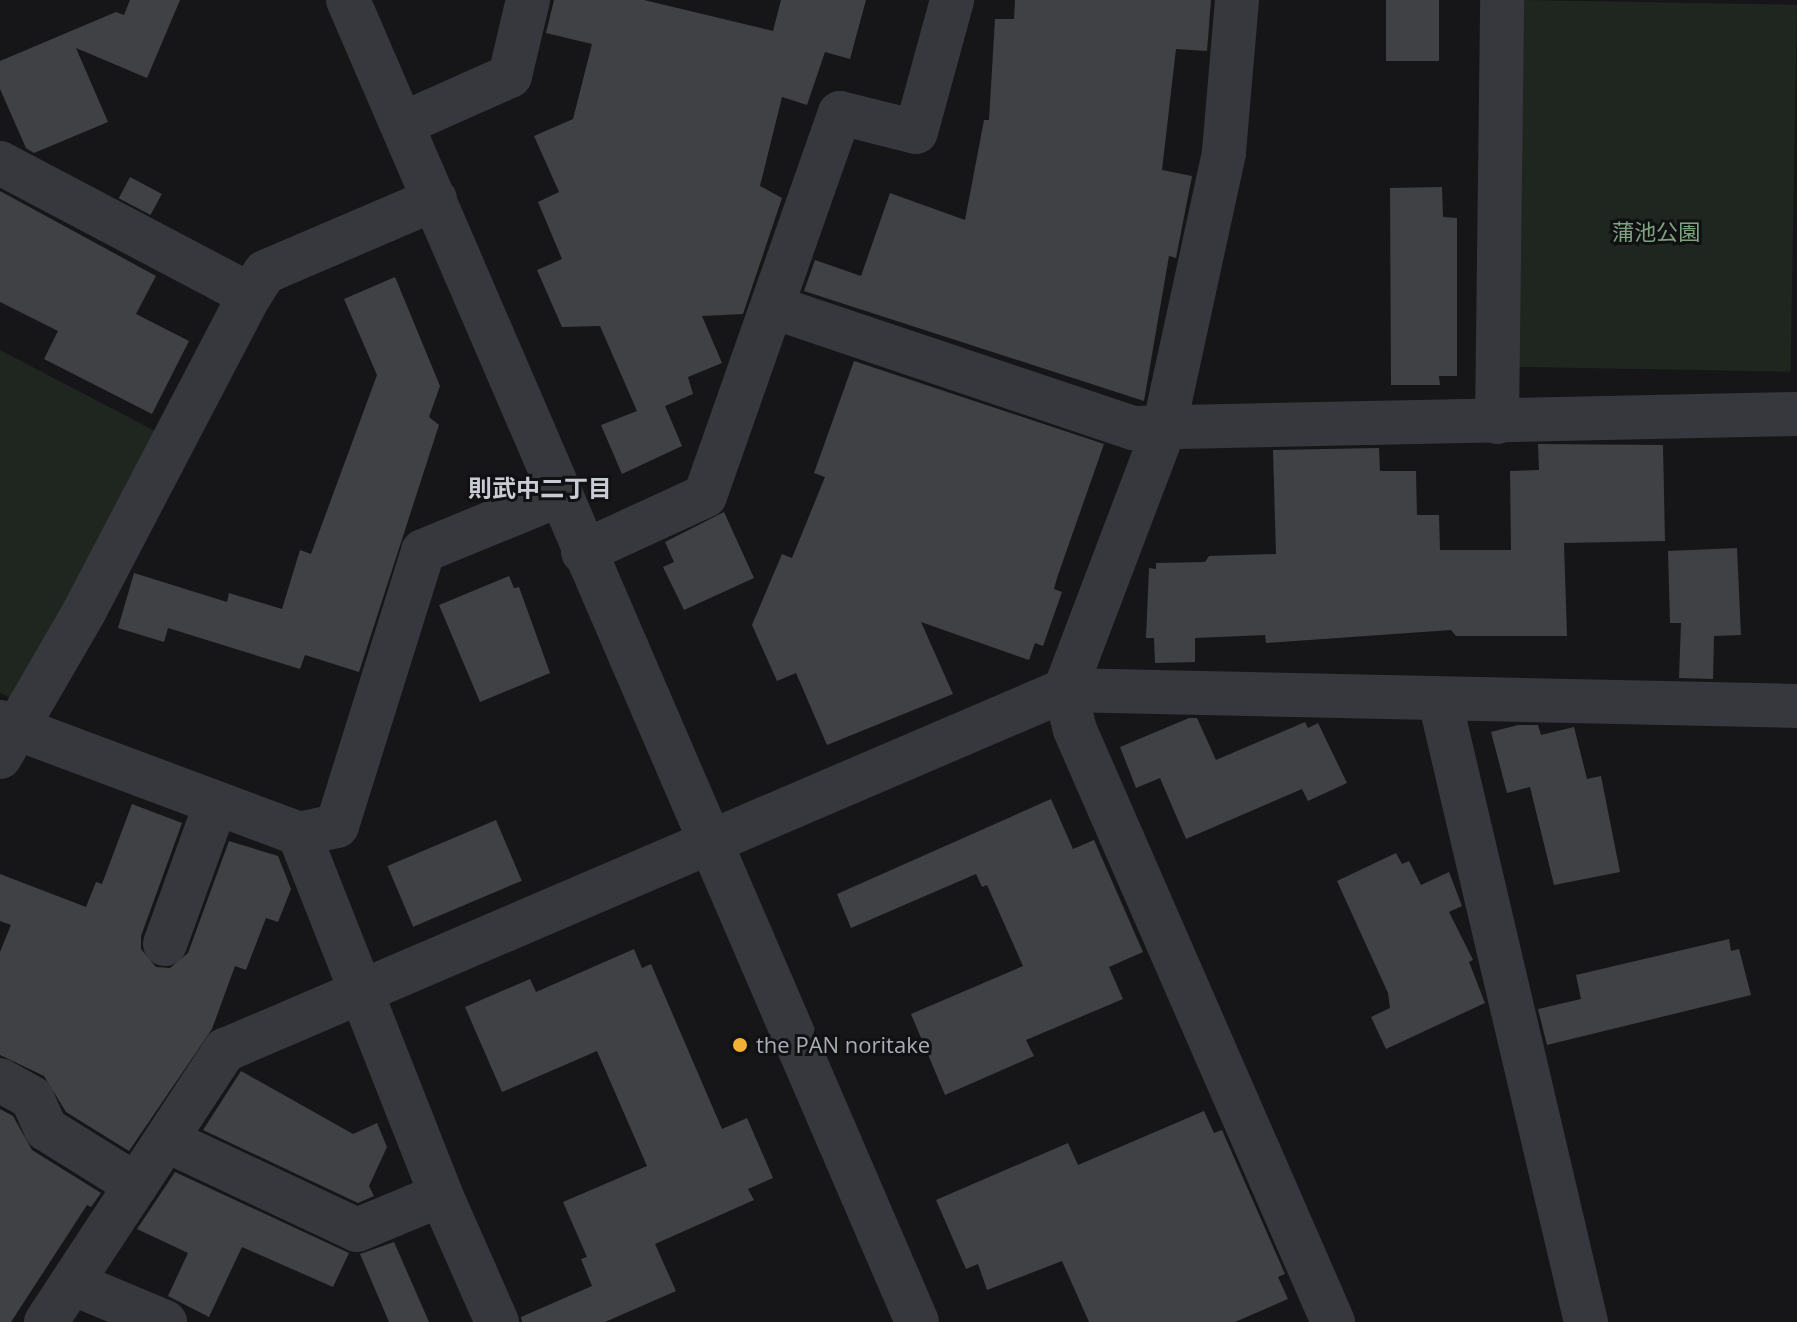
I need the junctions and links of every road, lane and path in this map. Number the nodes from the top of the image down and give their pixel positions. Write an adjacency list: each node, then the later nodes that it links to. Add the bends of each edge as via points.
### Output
1 (348, 0): 6 (street)
2 (528, 0): 6 (street, via 510,76)
3 (952, 0): 10 (street, via 916,132 840,113)
4 (1237, 0): 13 (street, via 1224,153)
5 (1502, 0): 12 (street)
6 (402, 124): 8 (street)
7 (0, 163): 9 (street)
8 (435, 199): 9 (street, via 265,272); 14 (street)
9 (250, 295): 19 (street, via 84,612)
10 (773, 307): 13 (street, via 1133,428); 15 (street, via 705,496)
11 (1797, 414): 12 (street)
12 (1497, 422): 13 (street)
13 (1164, 429): 16 (street)
14 (557, 496): 15 (street); 21 (street, via 423,551 337,826)
15 (583, 552): 22 (street)
16 (1065, 690): 17 (street); 22 (street); 34 (street, via 1075,730)
17 (1440, 701): 18 (street); 35 (street)
18 (1797, 706)
19 (5, 736): 20 (street)
20 (216, 803): 21 (street); 23 (street)
21 (299, 834): 24 (street)
22 (709, 844): 24 (street); 33 (street)
23 (165, 944)
24 (361, 992): 26 (street, via 225,1050); 28 (street)
25 (0, 1080): 27 (street, via 32,1098 46,1129)
26 (166, 1140): 27 (street); 28 (street, via 357,1230)
27 (136, 1185): 29 (street)
28 (441, 1195): 32 (street)
29 (72, 1283): 30 (street); 31 (street)
30 (46, 1322)
31 (165, 1322)
32 (497, 1322)
33 (917, 1322)
34 (1333, 1322)
35 (1586, 1322)

